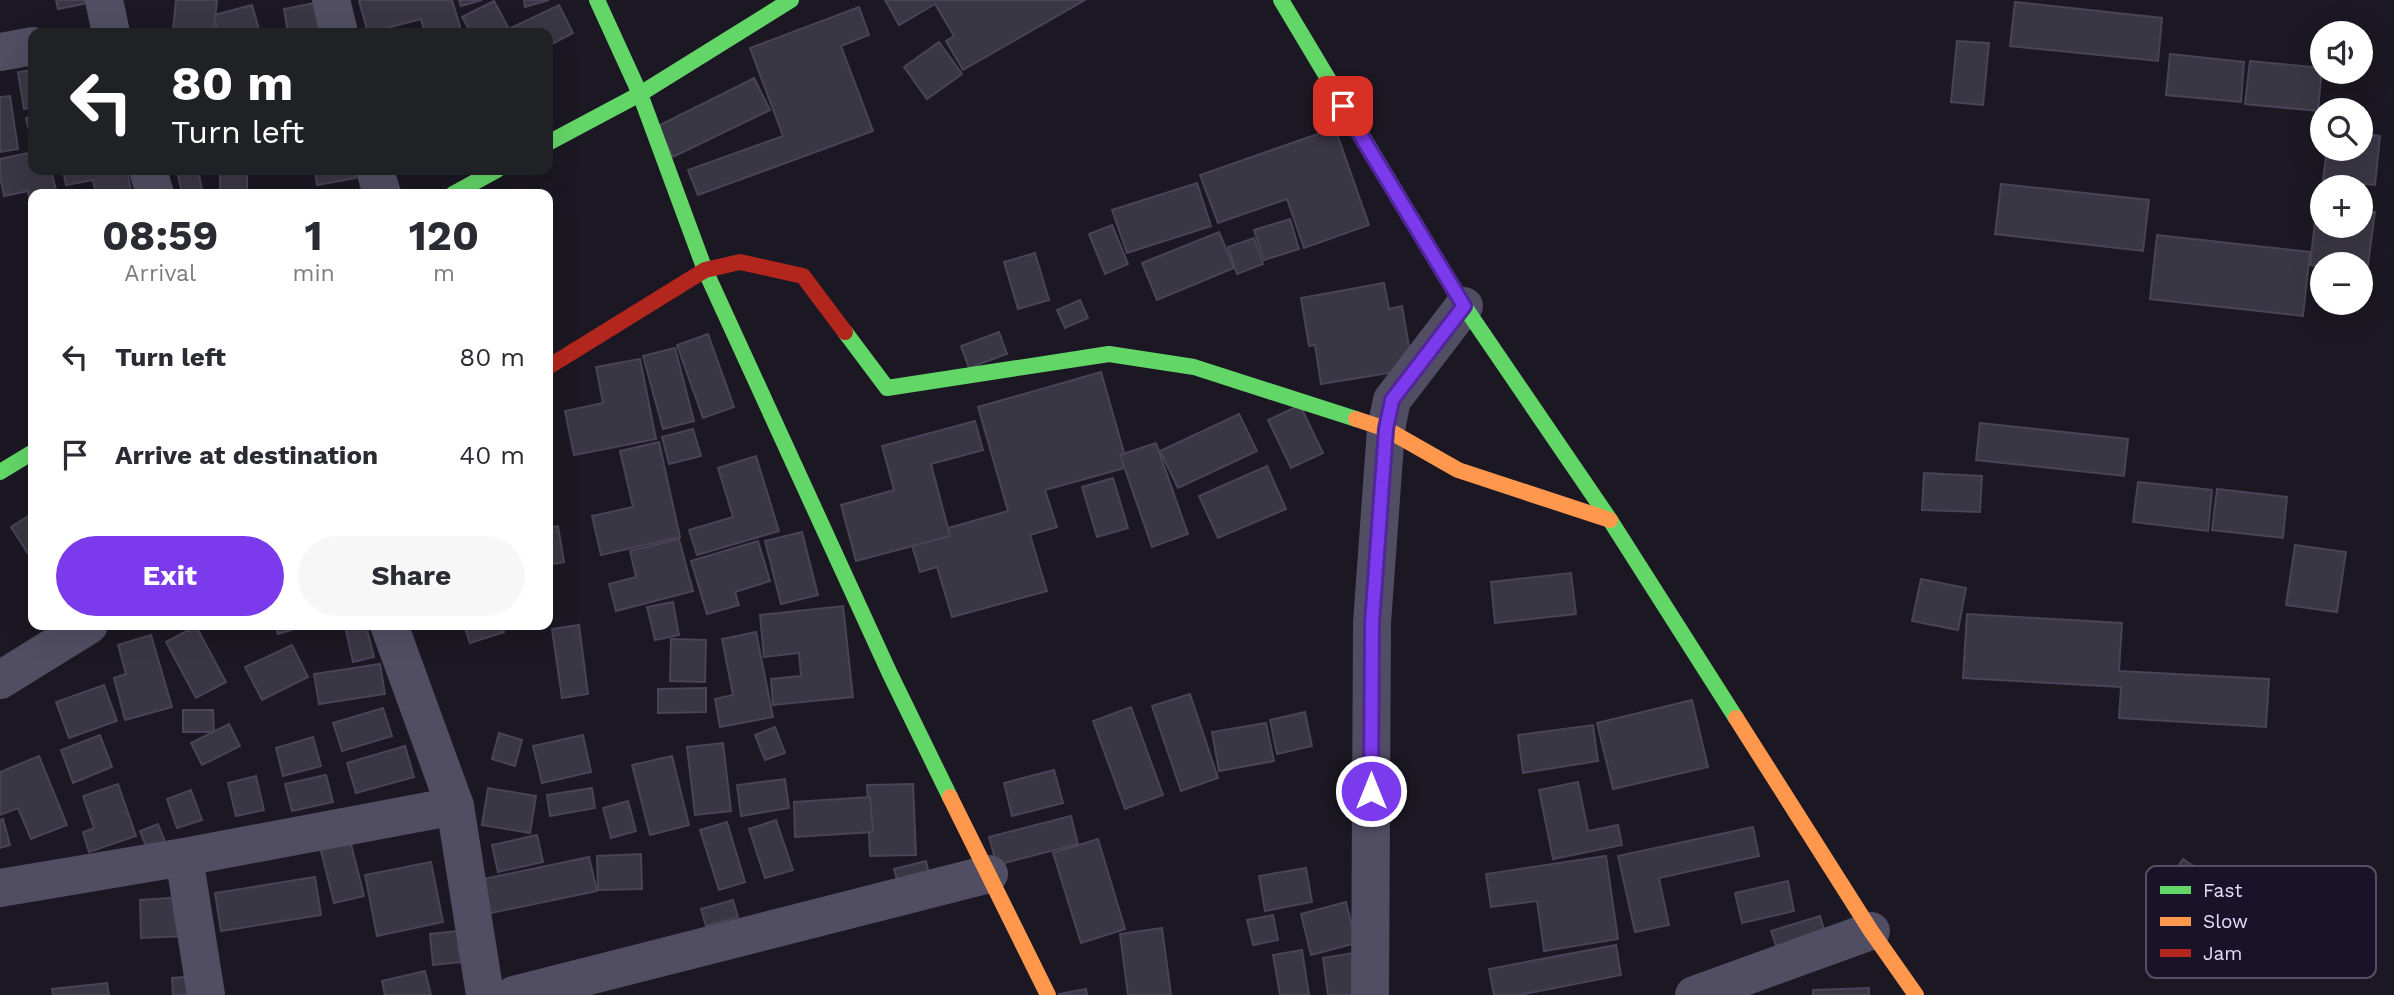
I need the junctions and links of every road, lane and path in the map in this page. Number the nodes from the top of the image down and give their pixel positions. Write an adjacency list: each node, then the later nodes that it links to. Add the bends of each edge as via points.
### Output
1 (104, 0): 6 (street)
2 (331, 0): 7 (street)
3 (597, 0): 10 (street)
4 (791, 0): 10 (street)
5 (1281, 0): 15 (street)
6 (110, 28)
7 (338, 28)
8 (28, 47): 9 (street)
9 (0, 52)
10 (640, 94): 11 (street); 14 (street)
11 (553, 140)
12 (488, 175): 13 (street)
13 (462, 189)
14 (705, 270): 16 (street); 17 (street, via 740,262 803,276 887,388 1109,354 1194,367); 26 (street, via 890,674)
15 (1464, 306): 17 (street, via 1392,400); 20 (street)
16 (553, 364)
17 (1386, 429): 20 (street, via 1458,470); 33 (street, via 1372,623)
18 (28, 455): 19 (street)
19 (0, 472)
20 (1610, 520): 28 (street)
21 (81, 630): 23 (street)
22 (391, 630): 24 (street)
23 (0, 680)
24 (455, 806): 25 (street); 30 (street)
25 (184, 857): 27 (street); 29 (street)
26 (989, 874): 31 (street); 32 (street)
27 (0, 888)
28 (1871, 930): 34 (street); 35 (street)
29 (205, 995)
30 (485, 995)
31 (514, 995)
32 (1048, 995)
33 (1370, 995)
34 (1694, 995)
35 (1916, 995)

